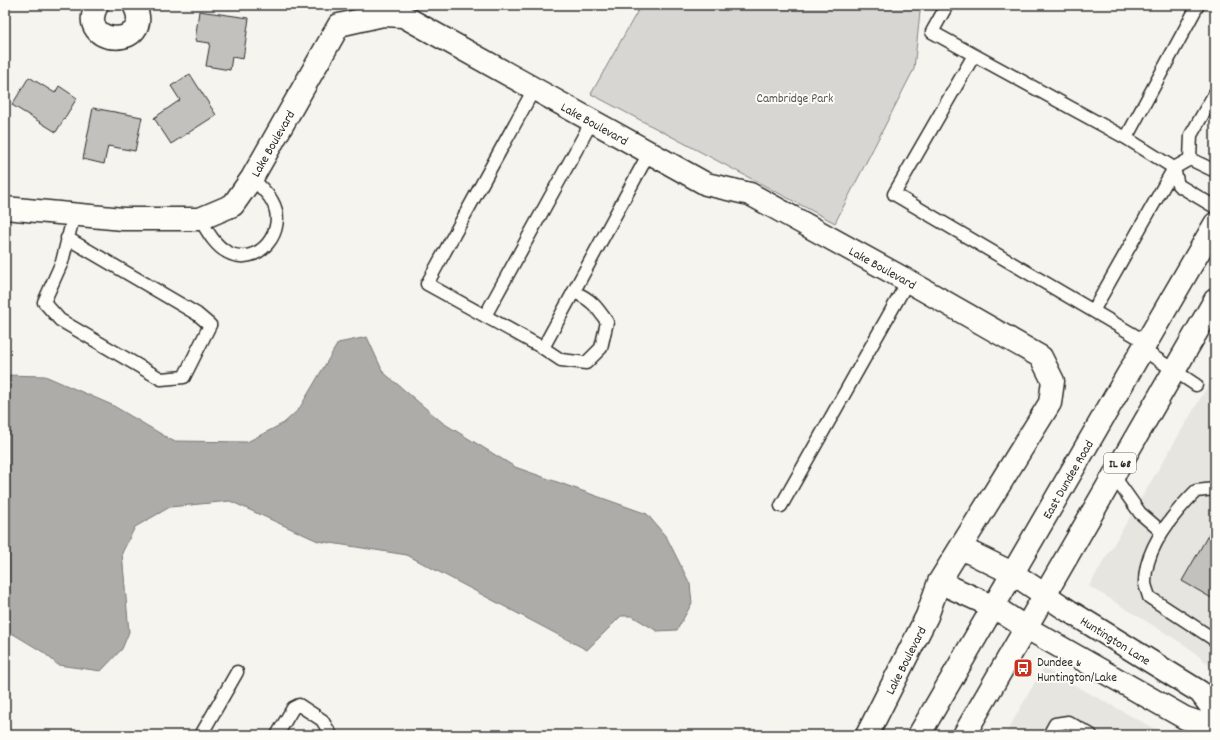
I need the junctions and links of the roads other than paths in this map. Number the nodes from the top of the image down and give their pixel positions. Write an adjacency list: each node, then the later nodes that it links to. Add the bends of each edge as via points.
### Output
1 (95, 5): 2 (street, via 96,27 100,33 113,39 132,31 138,18)
2 (134, 5)
3 (947, 5): 5 (lane, via 932,32)
4 (1198, 5): 9 (lane)
5 (974, 55): 9 (lane); 24 (lane, via 894,194)
6 (534, 89): 8 (street, Lake Boulevard); 14 (street, Lake Boulevard, via 403,16 383,15 339,25); 25 (lane, via 427,284)
7 (1215, 93): 11 (lane, via 1191,135)
8 (592, 121): 10 (street, Lake Boulevard); 25 (lane)
9 (1126, 138): 12 (lane)
10 (649, 153): 21 (street, Lake Boulevard, via 706,184 750,194); 22 (lane)
11 (1190, 159): 12 (lane); 13 (lane)
12 (1174, 168): 16 (lane, via 1178,185); 24 (lane)
13 (1215, 171)
14 (252, 178): 18 (street, Lake Boulevard, via 233,205); 18 (lane, via 273,201 277,222 274,237 262,250 244,257 226,252 212,239)
15 (5, 208): 17 (street, Lake Boulevard)
16 (1215, 208)
17 (74, 214): 18 (street, Lake Boulevard, via 123,219); 20 (lane)
18 (200, 219)
19 (1215, 224): 26 (street, East Dundee Road / IL 68)
20 (68, 238): 20 (lane, via 62,262 44,302 60,320 161,380 184,377 210,325 197,314)
21 (908, 281): 32 (lane); 34 (street, Lake Boulevard, via 1041,357 1053,381 1050,403)
22 (574, 292): 27 (lane); 27 (lane, via 586,297 607,322 601,348 586,363 561,360)
23 (1215, 300): 28 (street, IL 68)
24 (1093, 311): 26 (lane)
25 (485, 316): 27 (lane)
26 (1144, 345): 28 (lane); 35 (street, East Dundee Road / IL 68)
27 (543, 348)
28 (1174, 371): 29 (lane); 30 (street, IL 68)
29 (1196, 385)
30 (1113, 475): 33 (lane, via 1140,513); 37 (street, IL 68)
31 (1215, 489): 33 (lane, via 1196,491)
32 (781, 506)
33 (1162, 532): 40 (lane, via 1149,559 1145,582 1149,597)
34 (961, 548): 35 (street); 36 (street, Lake Boulevard)
35 (1012, 573): 37 (street, Huntington Lane); 38 (street, East Dundee Road / IL 68)
36 (939, 582): 38 (street); 47 (street, Lake Boulevard, via 928,616)
37 (1044, 594): 39 (street, IL 68); 42 (street, Huntington Lane, via 1200,692)
38 (994, 607): 39 (street); 48 (street, East Dundee Road / IL 68)
39 (1025, 627): 43 (street, via 1185,718); 49 (street, IL 68)
40 (1215, 640)
41 (237, 672): 44 (lane)
42 (1215, 712)
43 (1215, 728)
44 (201, 735)
45 (277, 735): 46 (lane, via 293,708 299,705 322,720)
46 (331, 735)
47 (867, 735)
48 (919, 735)
49 (964, 735)
50 (1049, 735): 51 (lane, via 1055,724 1068,722)
51 (1091, 735)

